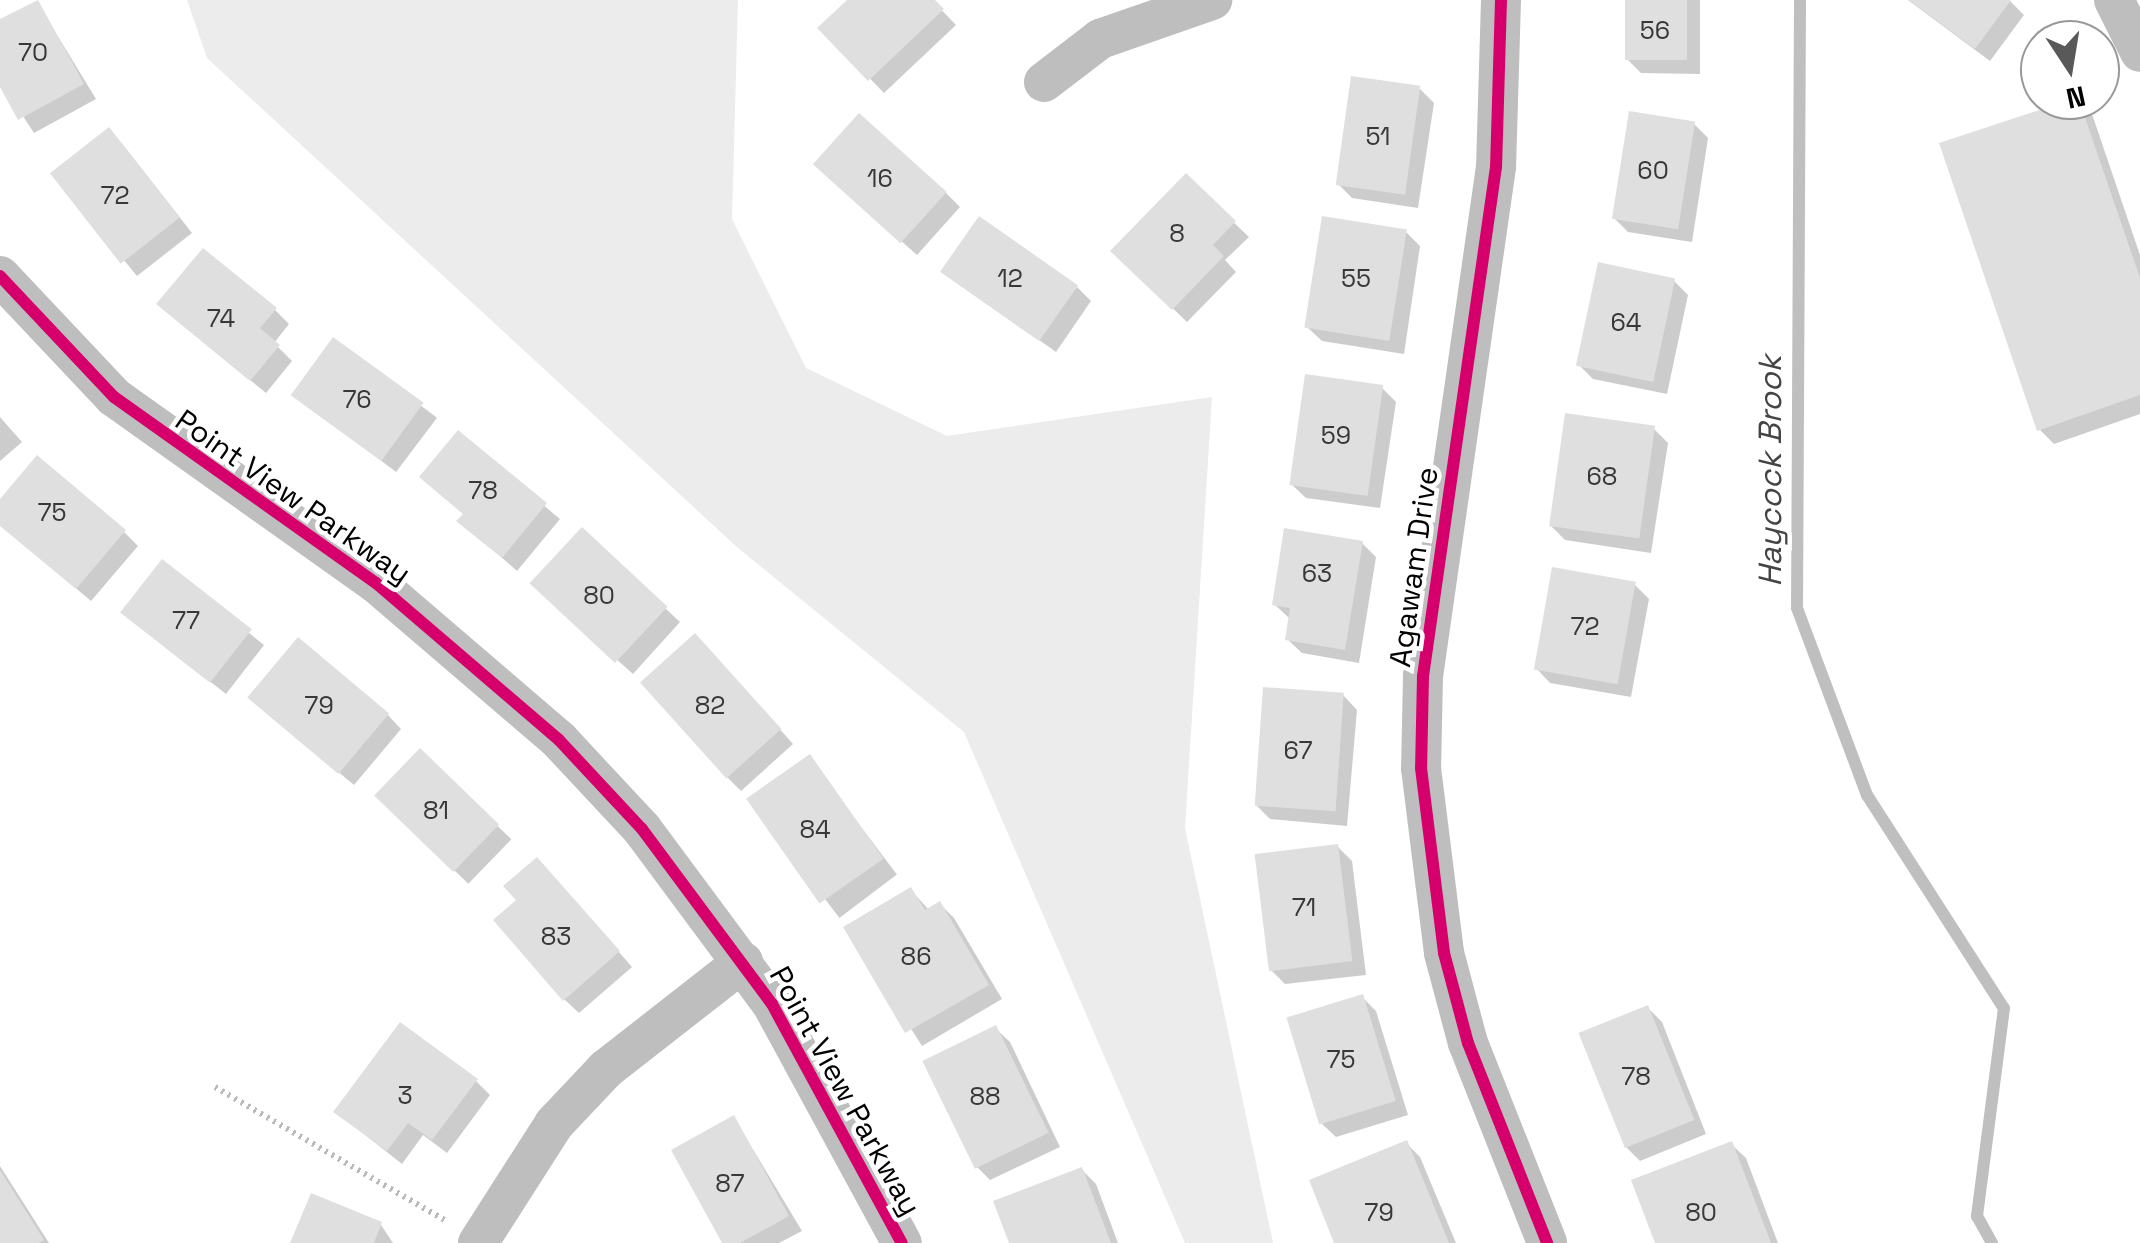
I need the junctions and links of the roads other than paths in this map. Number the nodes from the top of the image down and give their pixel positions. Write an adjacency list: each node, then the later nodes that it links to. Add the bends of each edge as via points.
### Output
1 (1212, 0): 5 (street, via 1100,39)
2 (1501, 0): 10 (street, Agawam Drive, via 1496,168 1423,676 1421,768 1428,861 1448,971 1468,1043)
3 (2114, 0): 4 (street)
4 (2140, 52)
5 (1044, 82)
6 (0, 276): 7 (street, Point View Parkway, via 71,358 127,408 376,583 515,700 642,829)
7 (743, 962): 8 (street, via 593,1083 519,1172); 9 (street, Point View Parkway, via 862,1159)
8 (479, 1242)
9 (902, 1243)
10 (1547, 1243)

